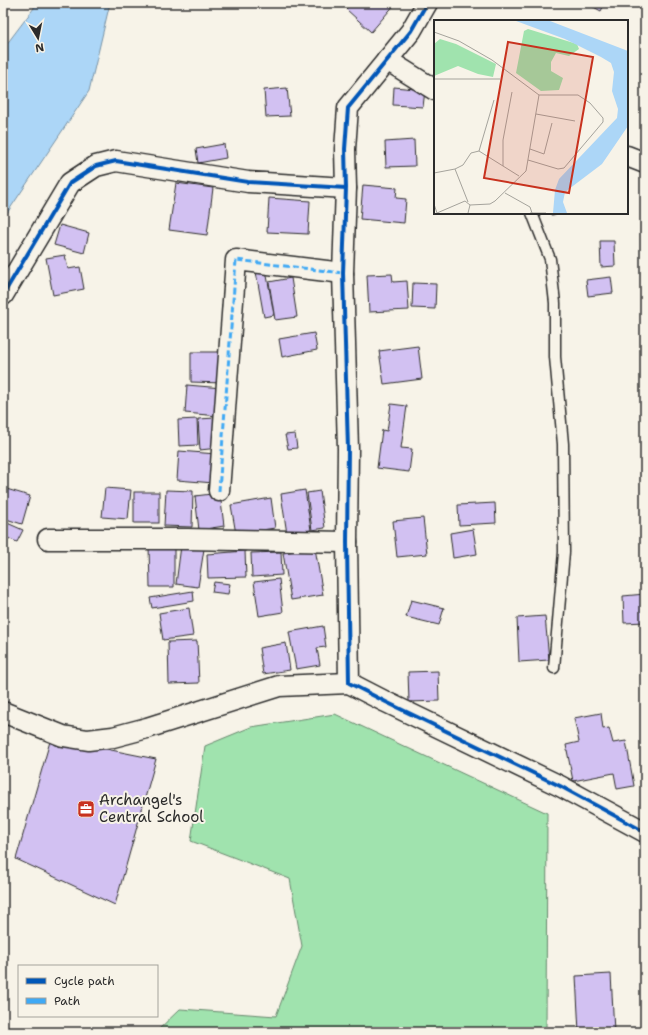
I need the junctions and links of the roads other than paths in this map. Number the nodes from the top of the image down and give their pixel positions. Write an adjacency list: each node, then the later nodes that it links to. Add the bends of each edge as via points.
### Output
1 (427, 3): 2 (street, via 411,31)
2 (387, 60): 3 (street); 6 (street, via 348,108)
3 (434, 89)
4 (628, 156): 5 (street)
5 (645, 163)
6 (346, 188): 8 (street); 9 (street, via 248,182 116,161 96,166 70,183)
7 (532, 214): 13 (lane, via 550,259 563,444 564,552)
8 (343, 273): 10 (street, via 236,260); 12 (street, via 348,449)
9 (3, 295)
10 (219, 491)
11 (48, 539): 12 (street)
12 (347, 542): 14 (street)
13 (554, 668)
14 (349, 683): 15 (street, via 279,686 147,728 113,737 88,740 63,736); 16 (street, via 560,786)
15 (3, 712)
16 (645, 832)

